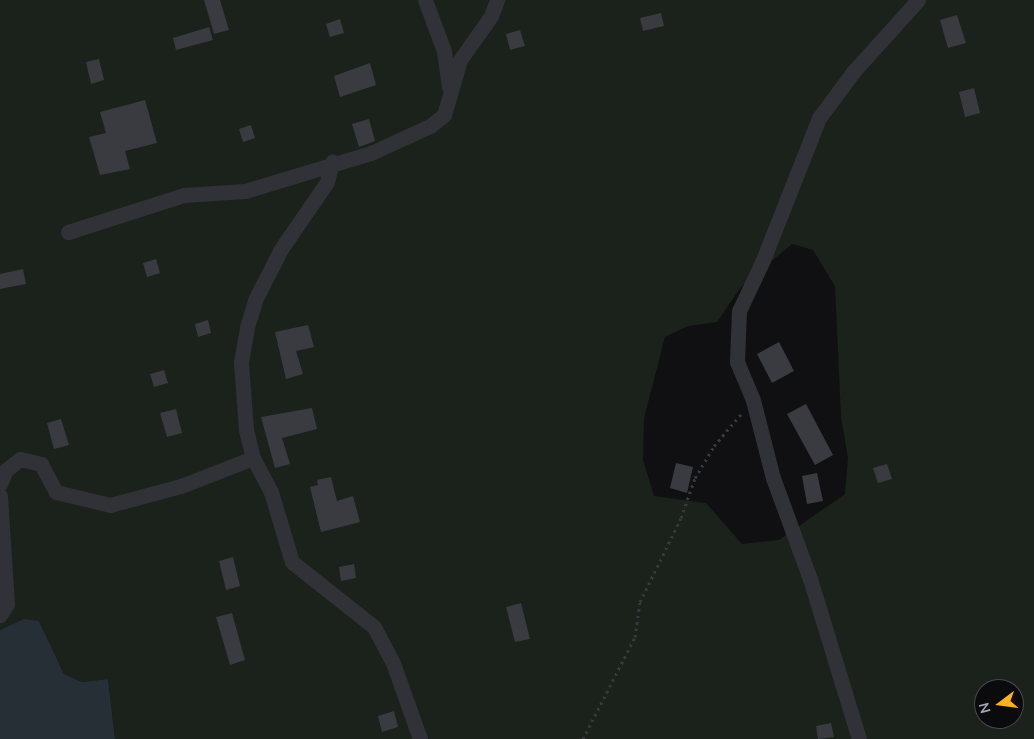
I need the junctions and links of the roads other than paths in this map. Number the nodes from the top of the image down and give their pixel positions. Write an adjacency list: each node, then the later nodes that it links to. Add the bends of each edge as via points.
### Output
1 (425, 0): 4 (street, via 444,51)
2 (497, 0): 4 (street, via 491,16 460,60)
3 (918, 0): 12 (street, via 853,72 819,118 764,260 739,311 737,362 753,400 774,478 810,579)
4 (450, 91): 5 (street, via 444,114 430,126 371,153)
5 (332, 162): 6 (street, via 245,191 184,196); 7 (street, via 327,182 281,249 254,300 247,326 241,362 246,429)
6 (68, 232)
7 (253, 458): 8 (street, via 181,486 110,506 56,492 41,464 20,460 6,470); 11 (street, via 271,492 292,562 374,627 393,663)
8 (0, 484)
9 (0, 496): 10 (street, via 7,604)
10 (0, 616)
11 (420, 739)
12 (859, 739)

